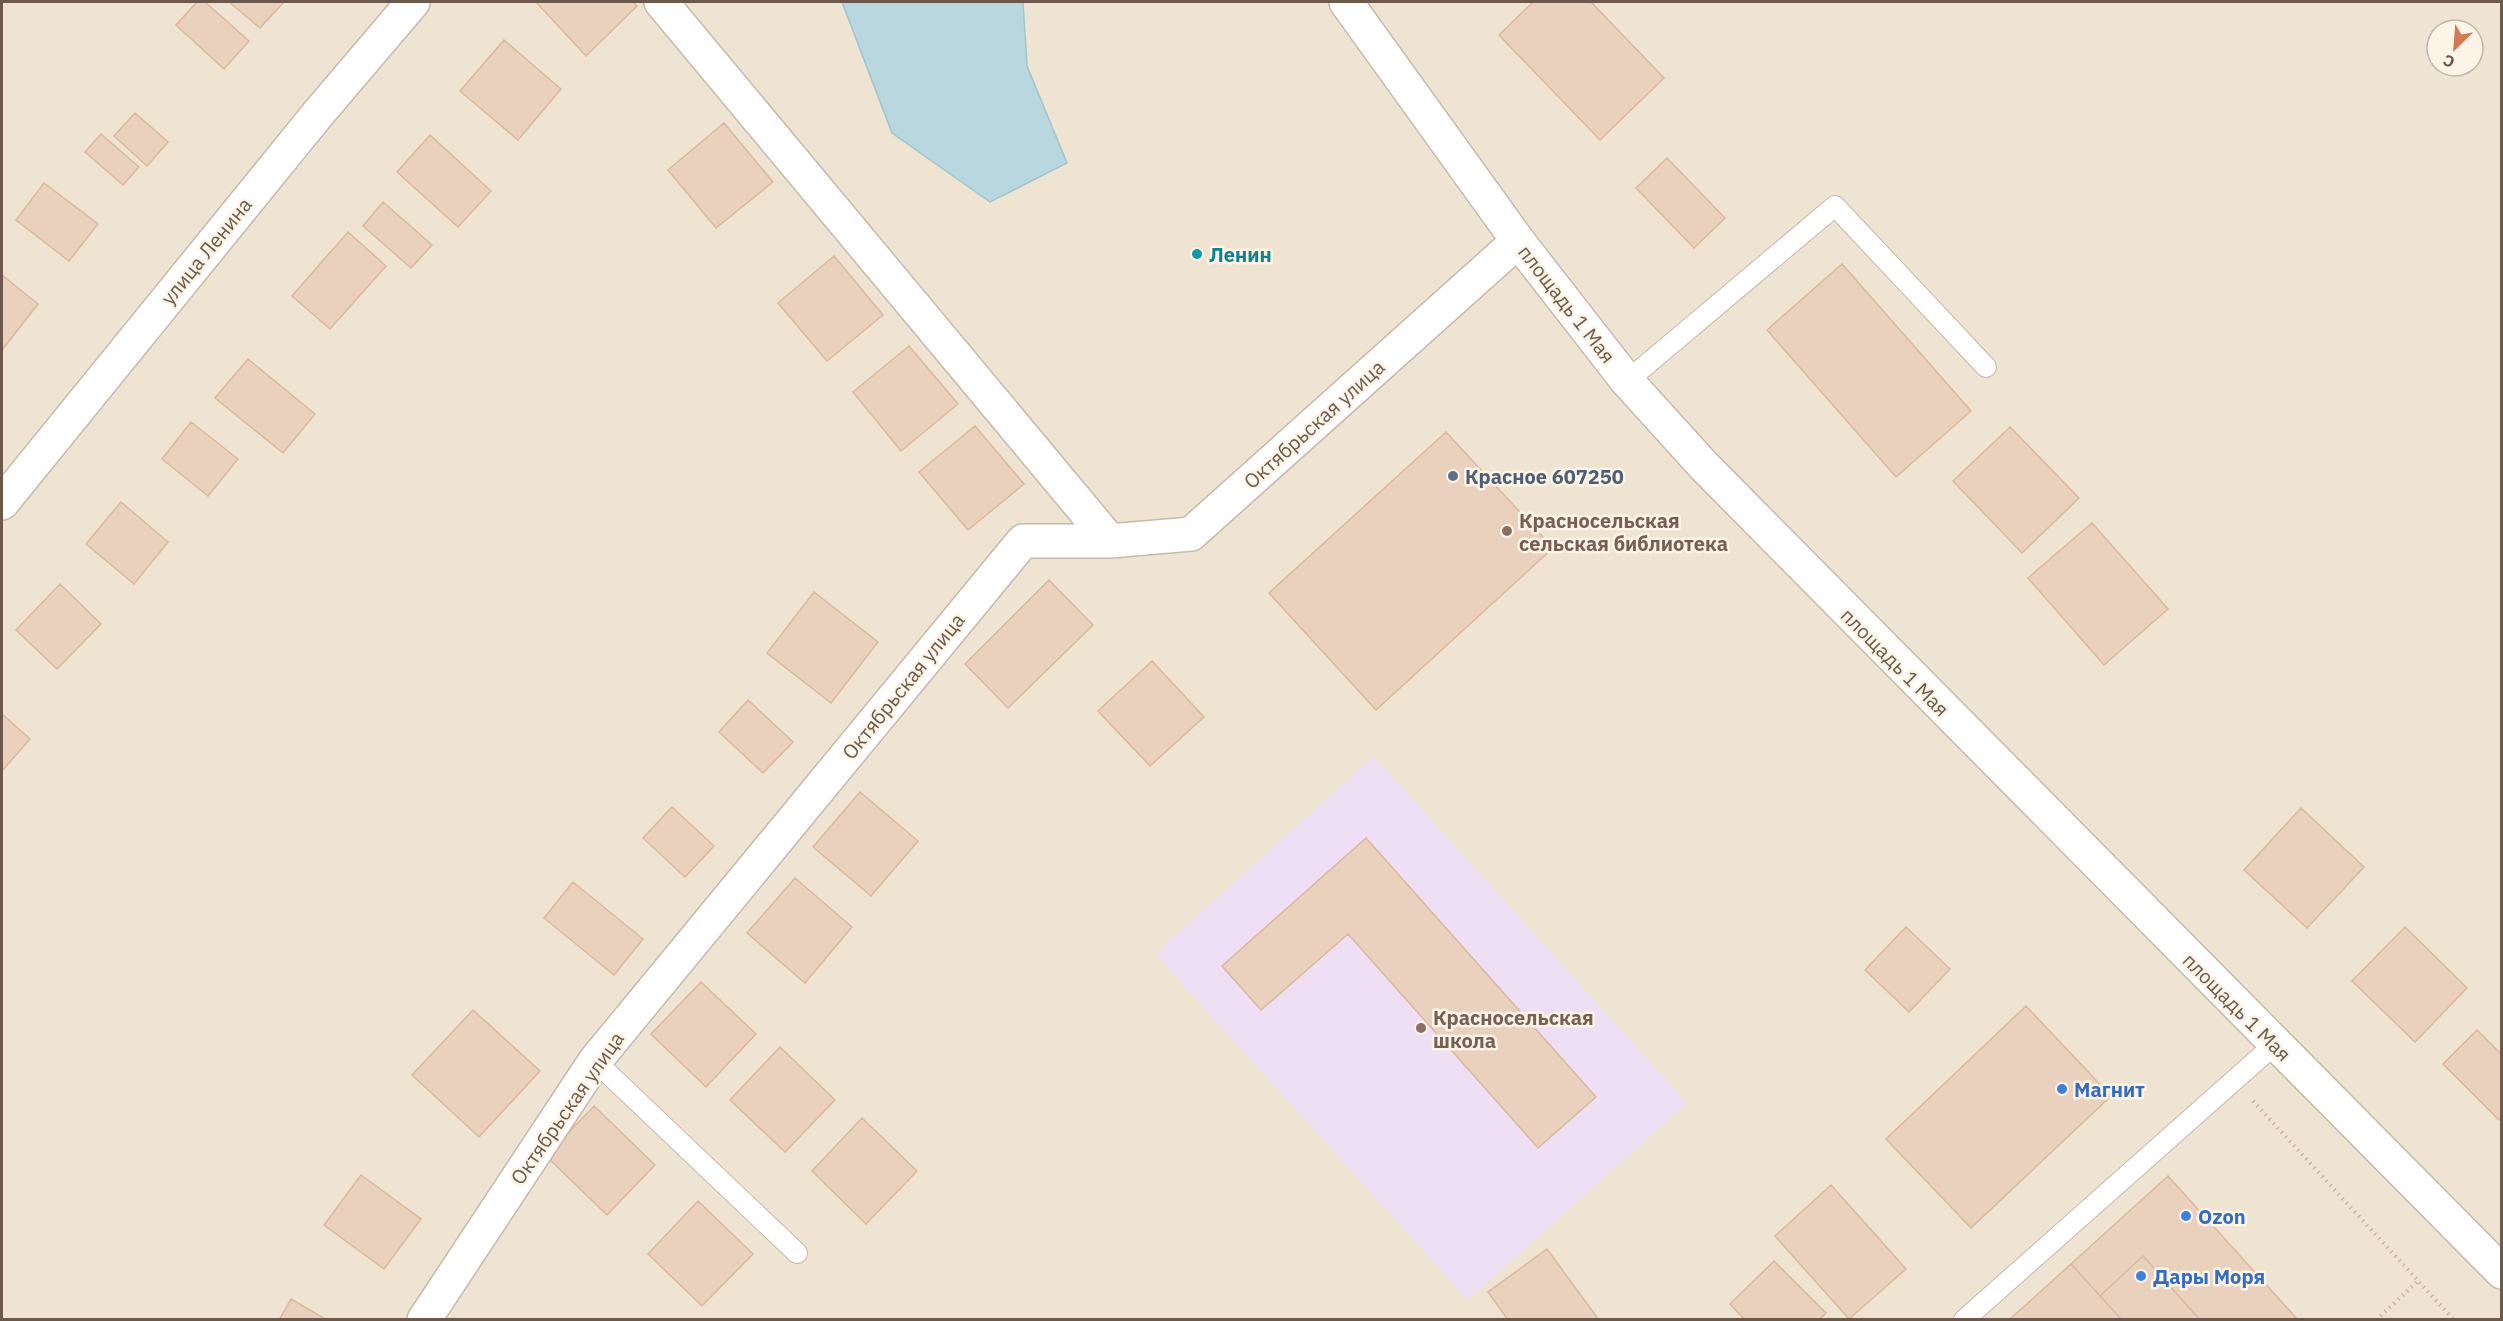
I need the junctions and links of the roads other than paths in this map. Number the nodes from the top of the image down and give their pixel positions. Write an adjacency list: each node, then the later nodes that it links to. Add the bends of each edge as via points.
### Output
1 (413, 2): 7 (street, улица Ленина, via 316,115)
2 (661, 2): 8 (street)
3 (1347, 2): 4 (street, площадь 1 Мая)
4 (1518, 241): 6 (street, площадь 1 Мая); 8 (street, Октябрьская улица, via 1191,534)
5 (1986, 367): 6 (lane, via 1835,206)
6 (1627, 381): 9 (street, площадь 1 Мая, via 1787,552)
7 (2, 503)
8 (1110, 541): 10 (street, Октябрьская улица, via 1023,541)
9 (2274, 1045): 12 (street, площадь 1 Мая); 14 (lane)
10 (596, 1061): 11 (lane); 13 (street, Октябрьская улица)
11 (797, 1253)
12 (2502, 1272)
13 (424, 1320)
14 (1964, 1320)

